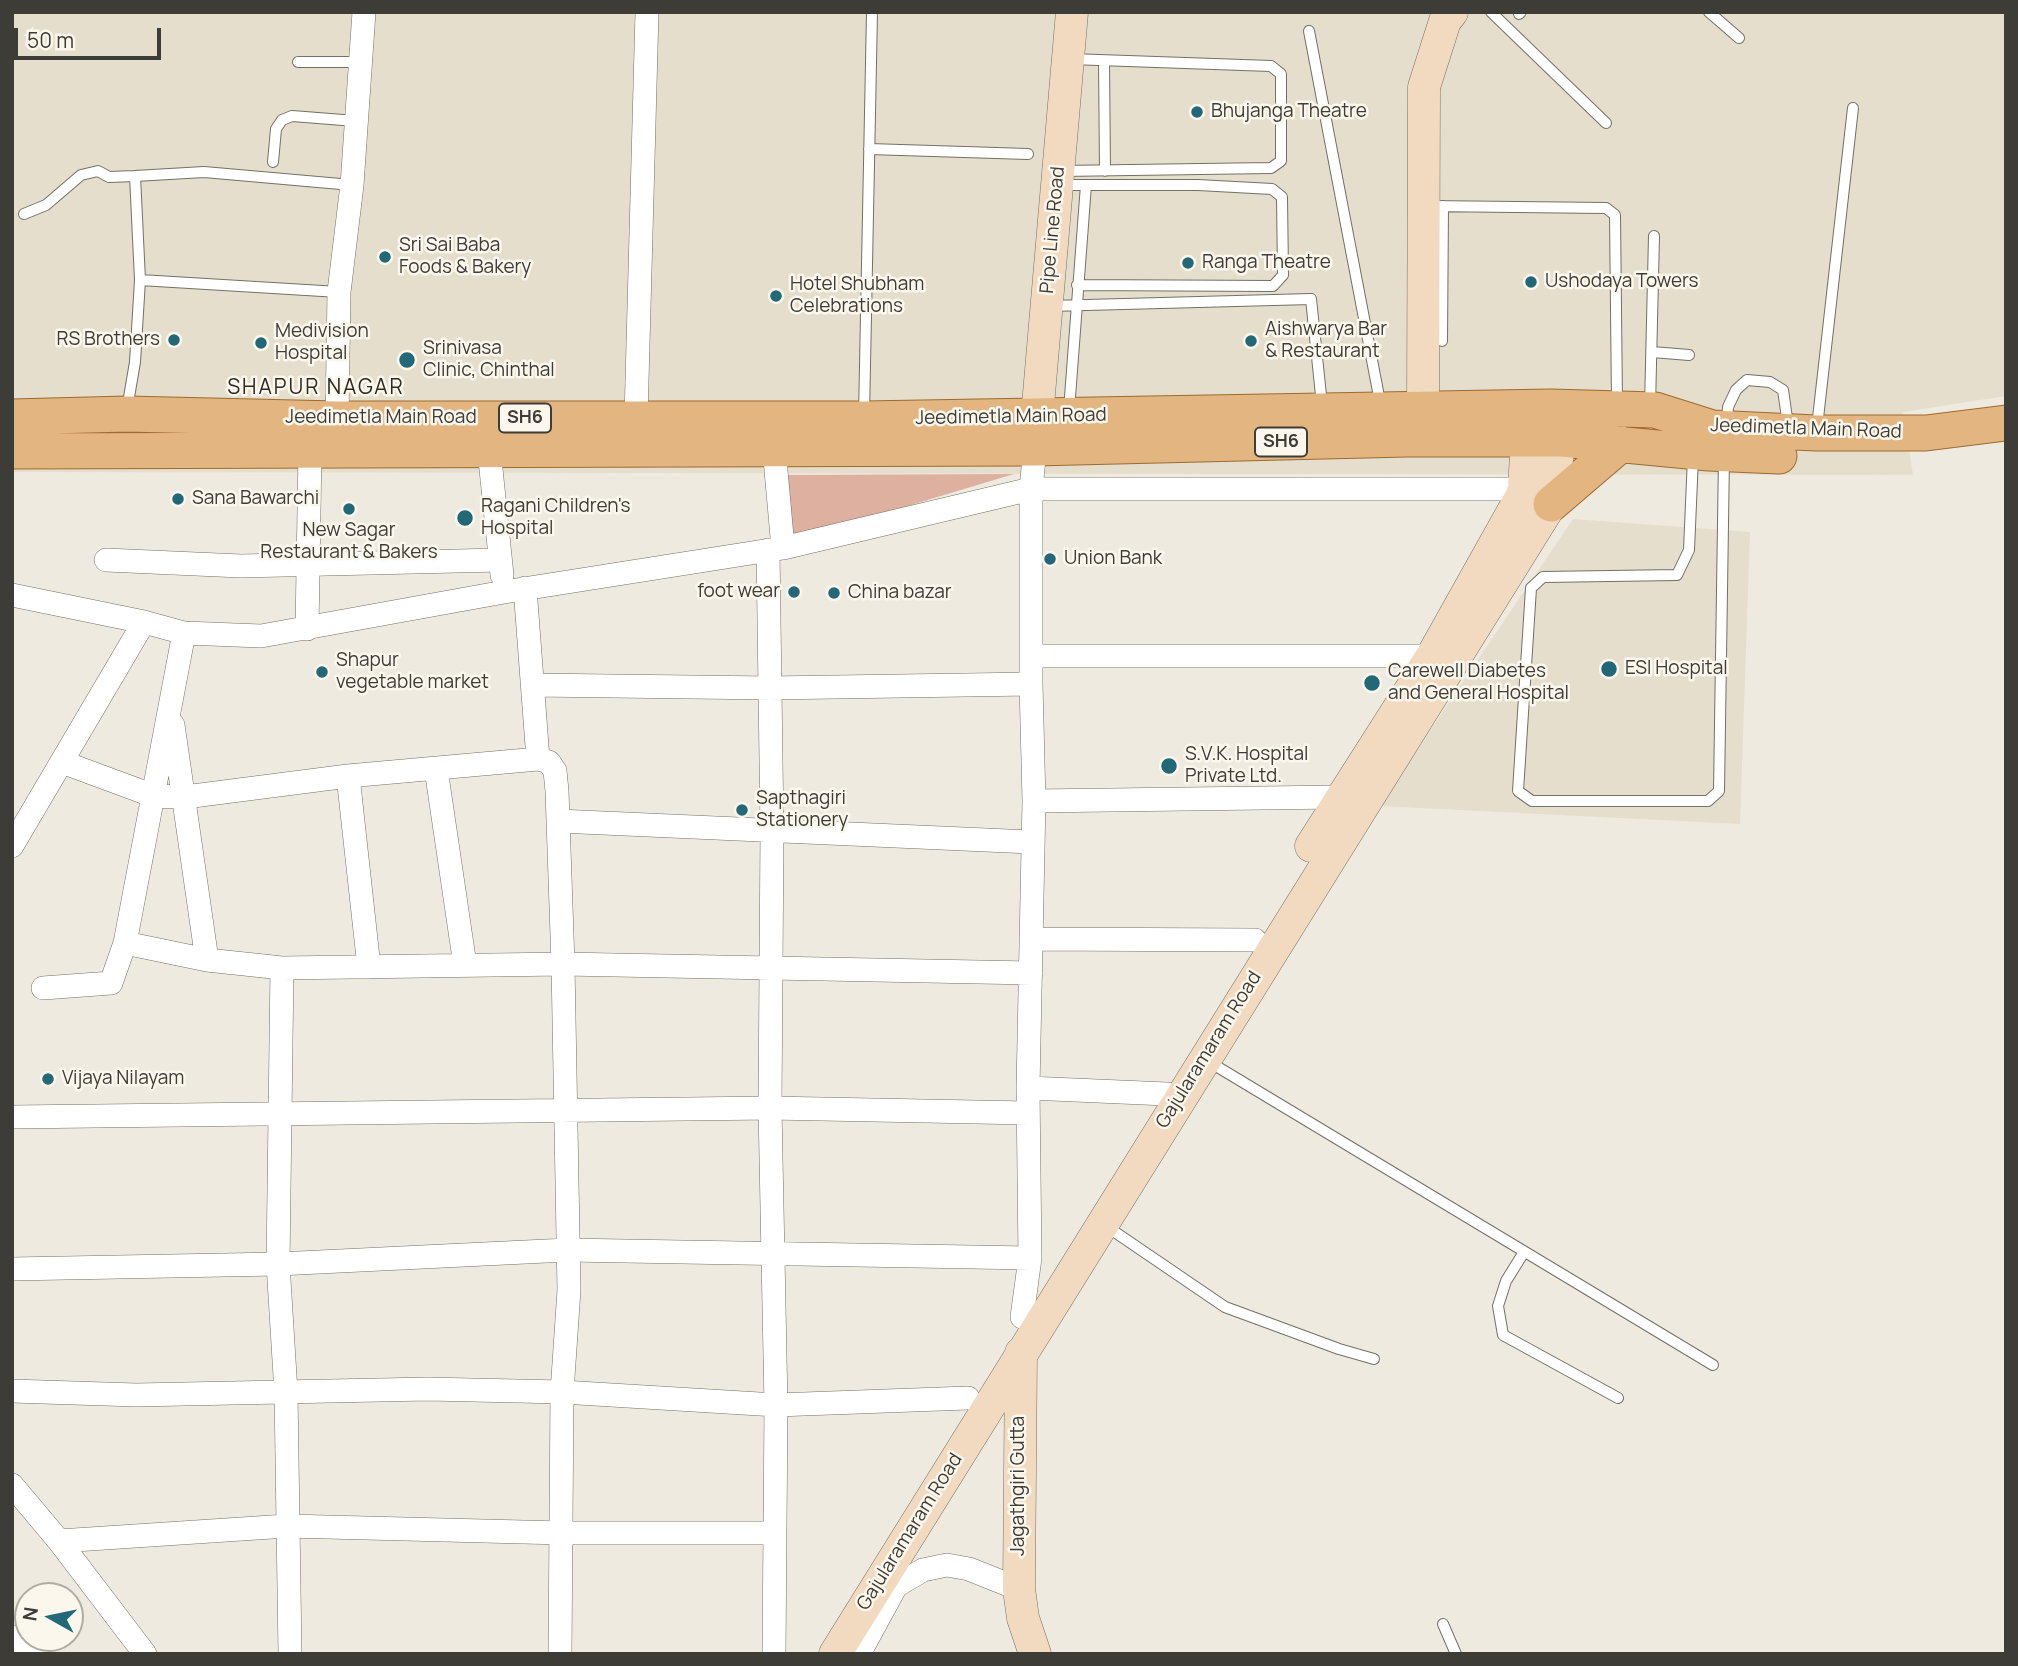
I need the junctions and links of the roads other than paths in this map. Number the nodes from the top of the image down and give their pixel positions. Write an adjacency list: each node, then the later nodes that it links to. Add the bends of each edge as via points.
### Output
1 (364, 12): 13 (street)
2 (647, 12): 43 (street)
3 (872, 12): 17 (lane)
4 (1072, 12): 10 (main road, Pipe Line Road)
5 (1452, 12): 24 (main road, via 1444,21 1423,87)
6 (1491, 12): 16 (lane)
7 (1709, 12): 9 (lane)
8 (1309, 32): 36 (lane)
9 (1739, 38)
10 (1067, 59): 11 (lane); 22 (main road, Pipe Line Road)
11 (1104, 61): 20 (lane); 20 (lane, via 1271,66 1281,74 1281,161 1271,168)
12 (298, 62): 13 (lane)
13 (360, 62): 15 (street)
14 (1853, 108): 49 (lane)
15 (356, 121): 19 (lane, via 292,116 282,120 276,129); 23 (street)
16 (1606, 123)
17 (869, 149): 18 (lane); 45 (lane)
18 (1028, 154)
19 (273, 162)
20 (1105, 171): 22 (lane)
21 (135, 176): 23 (lane, via 204,172); 25 (lane, via 108,177 98,171 81,175 46,205); 28 (lane)
22 (1067, 180): 29 (lane); 29 (lane, via 1279,192 1283,205 1283,275 1273,286); 31 (main road, Pipe Line Road)
23 (352, 185): 30 (street)
24 (1432, 206): 27 (main road); 37 (lane, via 1606,208 1615,215)
25 (24, 214)
26 (1654, 236): 33 (lane)
27 (1432, 258): 32 (lane); 35 (main road)
28 (139, 280): 30 (lane); 39 (lane)
29 (1077, 285): 31 (lane)
30 (339, 292): 44 (street)
31 (1061, 305): 38 (lane, via 1311,299); 47 (main road, Pipe Line Road)
32 (1442, 341)
33 (1652, 352): 34 (lane); 37 (lane)
34 (1689, 355)
35 (1423, 409): 36 (main road, Jeedimetla Main Road / SH6); 37 (main road, Jeedimetla Main Road / SH6)
36 (1381, 410): 38 (main road, Jeedimetla Main Road / SH6)
37 (1633, 410): 50 (main road, Jeedimetla Main Road / SH6)
38 (1322, 413): 40 (main road, Jeedimetla Main Road / SH6)
39 (127, 414): 41 (main road, Jeedimetla Main Road / SH6); 42 (main road, Jeedimetla Main Road / SH6)
40 (1224, 414): 47 (main road, Jeedimetla Main Road / SH6); 48 (main road, via 1265,428)
41 (185, 415): 44 (main road, Jeedimetla Main Road / SH6); 56 (main road)
42 (12, 417)
43 (636, 418): 44 (main road, Jeedimetla Main Road / SH6); 45 (main road, Jeedimetla Main Road / SH6)
44 (337, 419)
45 (864, 419): 47 (main road, Jeedimetla Main Road / SH6)
46 (2006, 423): 49 (main road, Jeedimetla Main Road / SH6, via 1926,433)
47 (1047, 427): 48 (main road, Jeedimetla Main Road / SH6, via 1407,439); 53 (main road, Jeedimetla Main Road / SH6); 58 (street)
48 (1545, 431): 50 (main road); 51 (main road, Jeedimetla Main Road / SH6); 59 (main road, Gajularamaram Road)
49 (1802, 432): 50 (main road, Jeedimetla Main Road / SH6); 50 (lane, via 1783,390 1769,382 1747,380 1736,390)
50 (1714, 441): 50 (lane, via 1689,550 1678,575 1543,578 1531,588 1518,790 1532,801 1708,801 1719,791); 51 (main road, Jeedimetla Main Road / SH6); 52 (main road, Jeedimetla Main Road / SH6, via 1820,457 1924,455)
51 (1621, 444): 59 (main road)
52 (2006, 446)
53 (774, 448): 54 (main road, Jeedimetla Main Road / SH6); 60 (street)
54 (489, 450): 57 (main road, Jeedimetla Main Road / SH6); 62 (street)
55 (12, 451): 56 (main road, Jeedimetla Main Road / SH6)
56 (184, 451): 57 (main road, Jeedimetla Main Road / SH6)
57 (310, 451): 63 (street)
58 (1031, 489): 59 (street); 60 (street); 69 (street)
59 (1538, 496): 70 (main road, Gajularamaram Road); 98 (main road, Gajularamaram Road)
60 (775, 549): 64 (street); 73 (street)
61 (106, 560): 63 (street)
62 (500, 560): 63 (street); 64 (street)
63 (308, 564): 67 (street)
64 (515, 590): 67 (street); 72 (street)
65 (12, 595): 66 (street)
66 (144, 622): 68 (street); 76 (street)
67 (307, 629): 68 (street, via 261,636)
68 (184, 633): 74 (street)
69 (1031, 656): 70 (street); 71 (street)
70 (1432, 656): 81 (main road, Gajularamaram Road)
71 (1031, 684): 73 (street); 82 (street)
72 (533, 685): 73 (street); 75 (street)
73 (770, 688): 84 (street)
74 (171, 710): 79 (street); 80 (street)
75 (538, 759): 77 (street); 83 (street, via 549,762 555,771)
76 (62, 762): 79 (street); 85 (street)
77 (436, 769): 78 (street); 92 (street)
78 (348, 776): 80 (street); 93 (street)
79 (154, 796): 80 (street); 89 (street)
80 (185, 797): 90 (street)
81 (1339, 797): 82 (street); 88 (main road, Gajularamaram Road)
82 (1034, 801): 86 (street)
83 (558, 821): 84 (street); 91 (street)
84 (772, 830): 86 (street); 95 (street)
85 (15, 837)
86 (1031, 842): 87 (street)
87 (1031, 939): 88 (street); 96 (street)
88 (1255, 940): 100 (main road, Gajularamaram Road)
89 (125, 943): 90 (street); 97 (street, via 111,983)
90 (207, 960): 94 (street)
91 (563, 964): 92 (street); 95 (street); 103 (street)
92 (465, 965): 93 (street)
93 (369, 967): 94 (street)
94 (282, 968): 102 (street)
95 (770, 969): 96 (street); 101 (street)
96 (1031, 974): 99 (street)
97 (43, 988)
98 (1204, 1059): 106 (main road, Gajularamaram Road); 108 (lane)
99 (1028, 1088): 100 (street); 104 (street)
100 (1167, 1094): 113 (main road, Gajularamaram Road)
101 (770, 1108): 103 (street); 104 (street); 109 (street)
102 (282, 1112): 103 (street); 105 (street); 111 (street)
103 (567, 1112): 107 (street)
104 (1028, 1113): 110 (street)
105 (12, 1117)
106 (1102, 1224): 114 (main road, Gajularamaram Road); 115 (lane, via 1225,1307)
107 (567, 1250): 109 (street); 111 (street); 119 (street, via 568,1329)
108 (1524, 1252): 116 (lane); 121 (lane, via 1506,1280 1498,1306 1503,1335)
109 (772, 1255): 110 (street); 122 (street)
110 (1030, 1258): 113 (street)
111 (278, 1264): 112 (street); 118 (street)
112 (12, 1269)
113 (1022, 1317): 114 (main road, Jagathgiri Gutta); 120 (main road, Gajularamaram Road)
114 (1021, 1352): 128 (main road, Jagathgiri Gutta); 137 (main road, Gajularamaram Road)
115 (1374, 1359)
116 (1713, 1365)
117 (12, 1391): 118 (street, via 136,1395)
118 (286, 1392): 119 (street); 124 (street)
119 (562, 1392): 122 (street); 125 (street)
120 (968, 1398): 122 (street); 136 (main road, Gajularamaram Road)
121 (1618, 1398)
122 (776, 1405): 126 (street)
123 (12, 1485): 127 (street)
124 (287, 1525): 125 (street); 127 (street); 133 (street)
125 (563, 1533): 126 (street); 134 (street)
126 (775, 1533): 135 (street)
127 (59, 1541): 132 (street)
128 (1019, 1589): 138 (street, via 969,1569 947,1565 923,1570 896,1586); 139 (main road, Jagathgiri Gutta)
129 (1443, 1625): 140 (lane)
130 (12, 1637): 131 (street)
131 (37, 1654)
132 (145, 1654)
133 (290, 1654)
134 (560, 1654)
135 (774, 1654)
136 (812, 1654)
137 (835, 1654)
138 (859, 1654)
139 (1035, 1654)
140 (1456, 1654)

